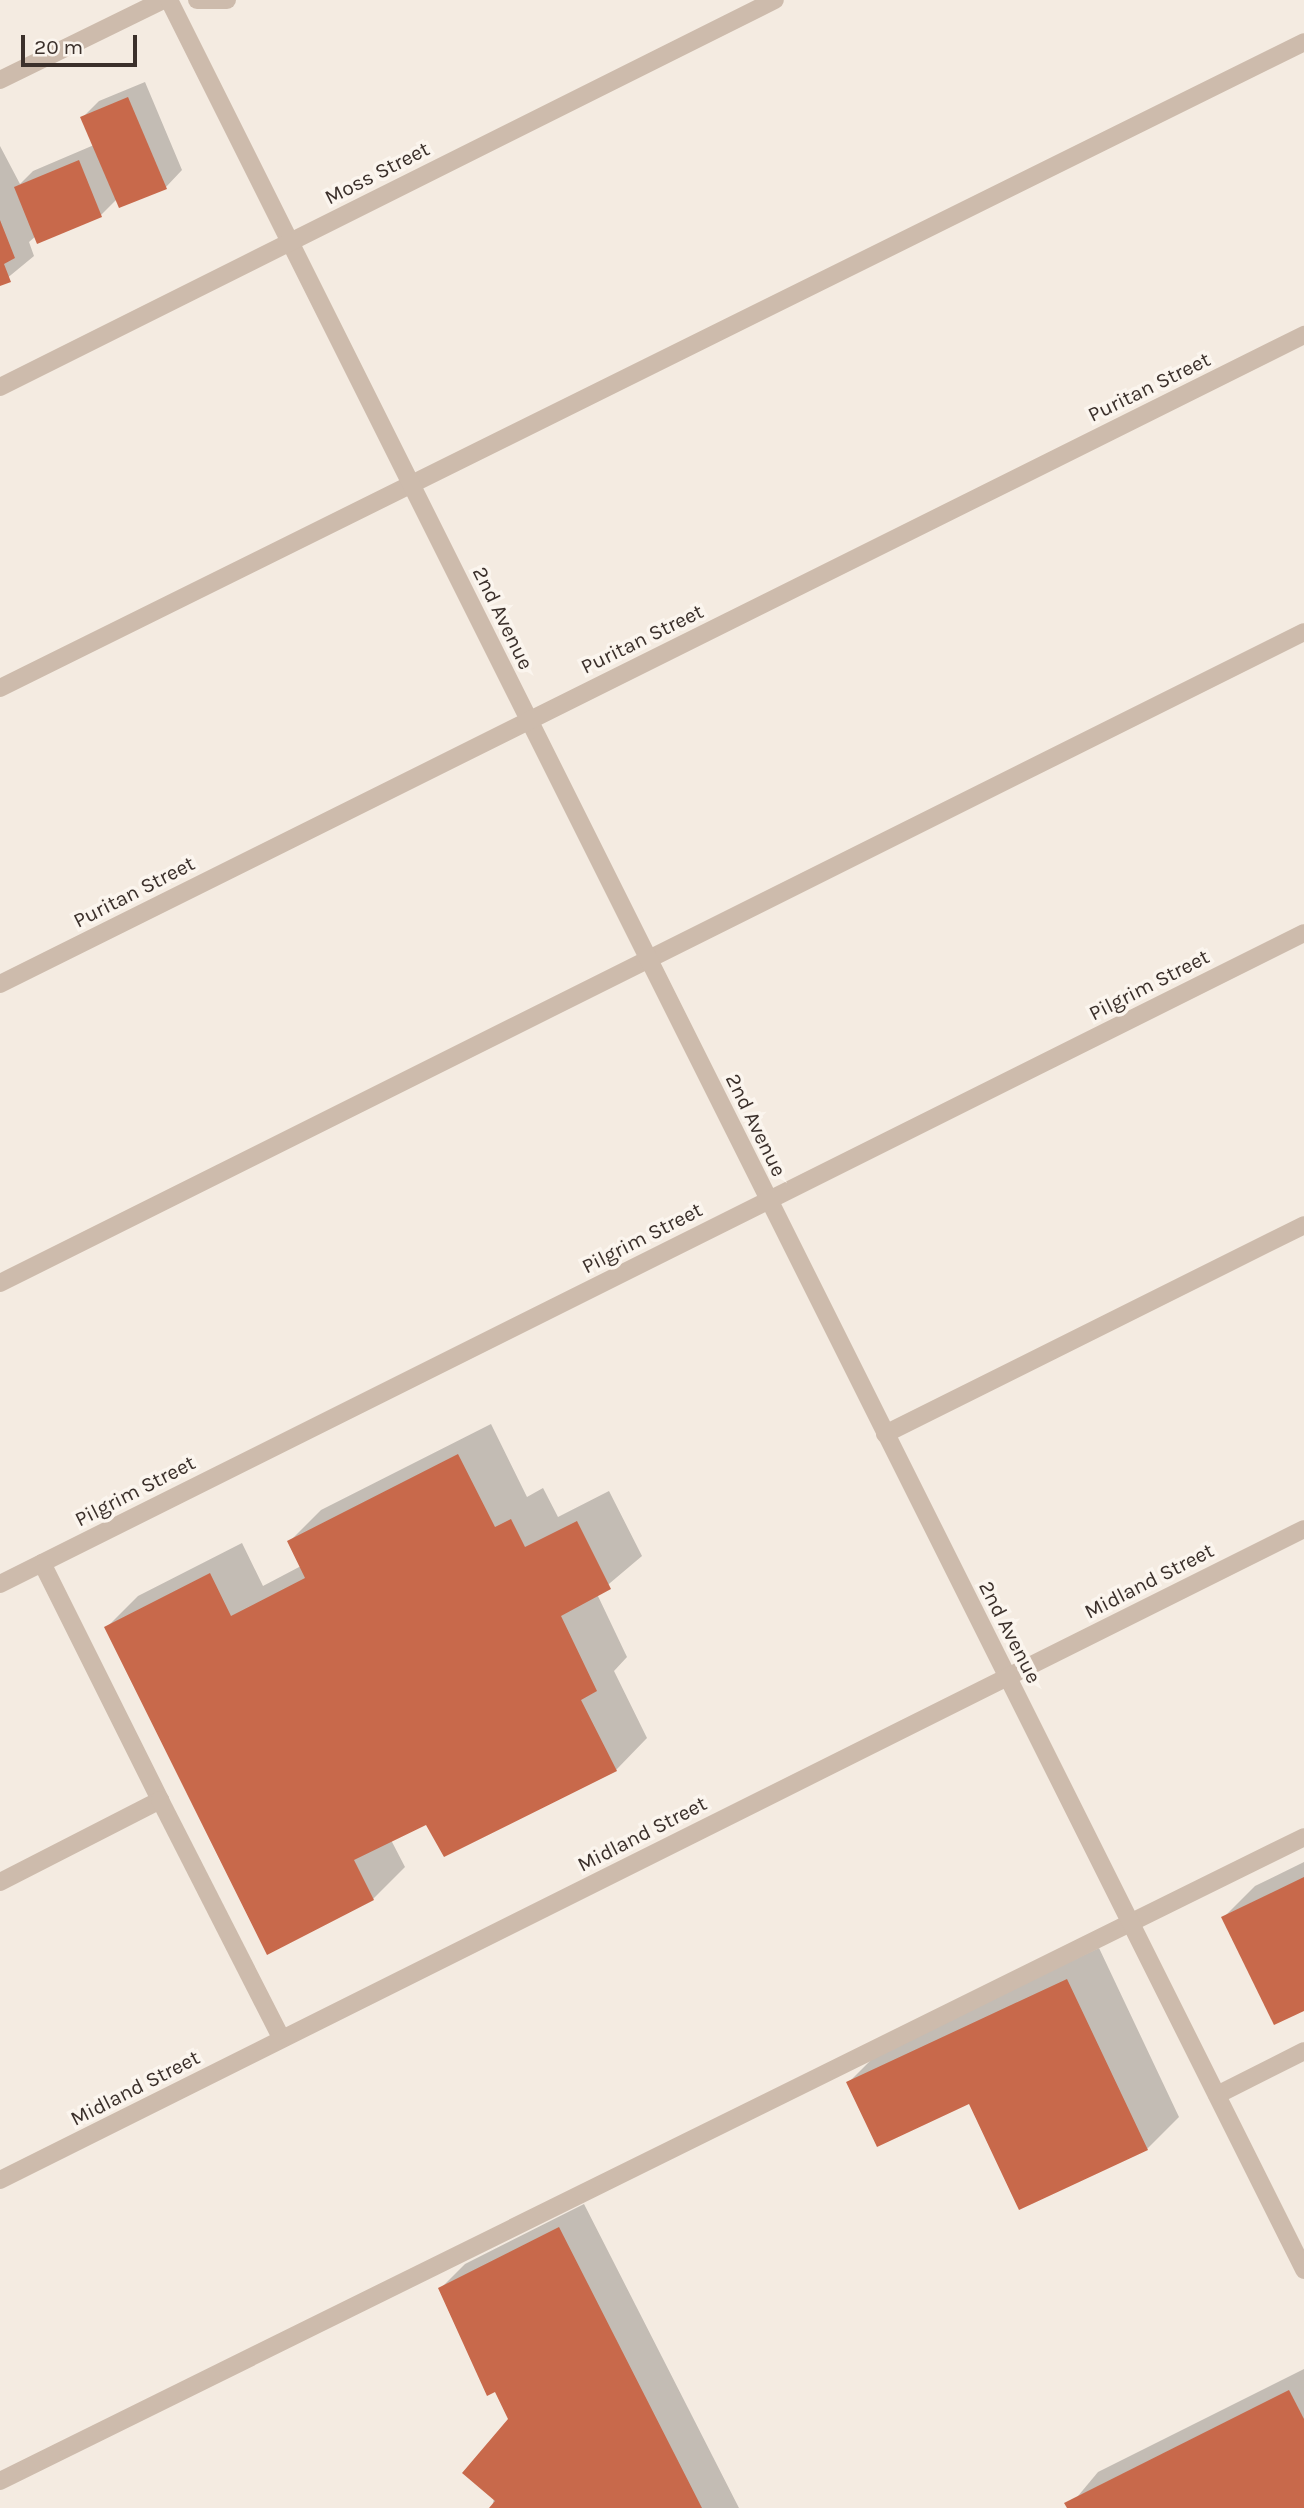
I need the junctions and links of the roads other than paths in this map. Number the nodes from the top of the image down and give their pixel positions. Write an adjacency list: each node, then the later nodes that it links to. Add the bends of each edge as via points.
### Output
1 (163, 0): 7 (street)
2 (169, 0): 8 (street, 2nd Avenue)
3 (197, 0): 4 (street)
4 (227, 0)
5 (775, 0): 8 (street, Moss Street)
6 (1304, 42): 11 (street)
7 (0, 79)
8 (290, 242): 10 (street, Moss Street); 11 (street, 2nd Avenue)
9 (1304, 335): 14 (street, Puritan Street)
10 (0, 387)
11 (410, 480): 13 (street); 14 (street, 2nd Avenue)
12 (1304, 632): 16 (street)
13 (0, 688)
14 (529, 720): 16 (street, 2nd Avenue); 17 (street, Puritan Street)
15 (1304, 933): 18 (street, Pilgrim Street)
16 (648, 958): 18 (street, 2nd Avenue); 20 (street)
17 (0, 984)
18 (769, 1200): 21 (street, 2nd Avenue); 23 (street, Pilgrim Street)
19 (1304, 1224): 21 (street)
20 (0, 1283)
21 (885, 1434): 25 (street, 2nd Avenue)
22 (1304, 1529): 25 (street, Midland Street)
23 (41, 1563): 24 (street, Pilgrim Street); 26 (street)
24 (0, 1584)
25 (1007, 1677): 29 (street, 2nd Avenue); 30 (street, Midland Street)
26 (160, 1800): 28 (street); 30 (street)
27 (1304, 1837): 29 (street)
28 (0, 1881)
29 (1131, 1925): 32 (street, 2nd Avenue); 35 (street)
30 (282, 2039): 33 (street, Midland Street)
31 (1304, 2051): 32 (street)
32 (1217, 2095): 34 (street, 2nd Avenue)
33 (0, 2180)
34 (1304, 2270)
35 (0, 2481)

